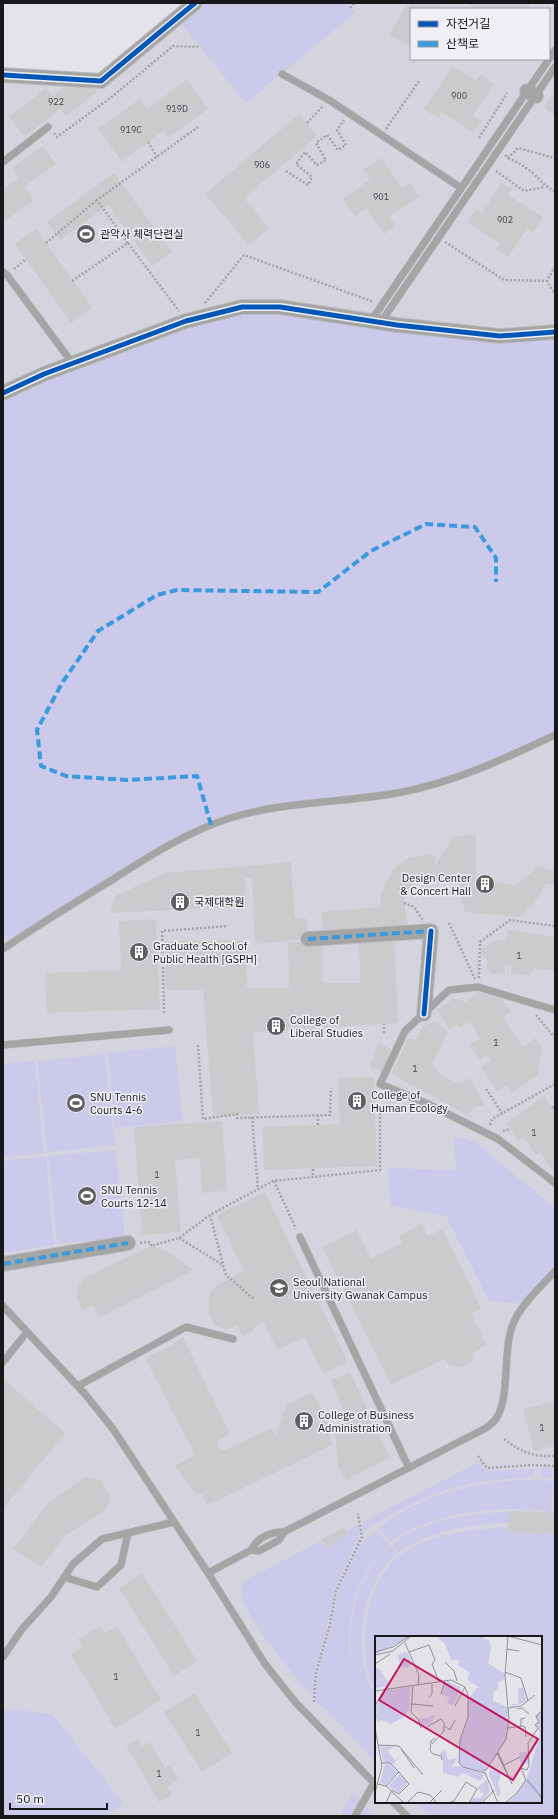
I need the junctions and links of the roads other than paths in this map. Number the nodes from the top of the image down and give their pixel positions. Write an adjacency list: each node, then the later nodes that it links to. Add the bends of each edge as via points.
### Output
1 (196, 3): 5 (street, via 101,81)
2 (548, 60): 6 (lane)
3 (555, 67): 6 (lane)
4 (282, 74): 9 (lane, via 329,100)
5 (3, 75)
6 (531, 93): 9 (lane); 12 (lane, via 499,150 439,238)
7 (48, 127): 8 (lane)
8 (3, 162)
9 (461, 188): 12 (lane, via 382,305)
10 (5, 274): 16 (lane)
11 (280, 307): 12 (street); 16 (lane, via 242,307 186,321)
12 (376, 322): 13 (lane)
13 (397, 325): 14 (street)
14 (454, 332): 15 (lane, via 500,336)
15 (555, 332)
16 (72, 364): 17 (lane)
17 (3, 393)
18 (555, 735): 20 (lane, via 491,764 436,784 397,793 261,810 199,829 165,847)
19 (308, 939): 22 (street, via 431,931)
20 (3, 948)
21 (555, 1010): 22 (lane, via 478,987 449,990)
22 (424, 1014): 25 (lane, via 405,1031 380,1084 428,1104 498,1139)
23 (169, 1030): 24 (lane)
24 (3, 1045)
25 (555, 1183)
26 (300, 1237): 35 (lane)
27 (128, 1243): 28 (street)
28 (3, 1264)
29 (555, 1271): 35 (lane, via 521,1310 514,1322 509,1337 504,1390 495,1420 480,1431)
30 (3, 1306): 31 (lane)
31 (27, 1332): 33 (lane); 34 (lane)
32 (233, 1339): 34 (lane, via 186,1327)
33 (3, 1362)
34 (78, 1386): 36 (lane, via 113,1429)
35 (409, 1468): 38 (lane, via 284,1532 280,1540 259,1550 251,1550)
36 (174, 1522): 37 (lane); 38 (lane)
37 (128, 1533): 39 (lane, via 102,1539 73,1564); 39 (lane, via 121,1565 96,1587)
38 (208, 1572): 41 (lane, via 265,1664 291,1697)
39 (64, 1577): 40 (lane)
40 (3, 1657)
41 (375, 1784): 43 (lane)
42 (394, 1803): 44 (lane)
43 (356, 1816)
44 (407, 1816)

